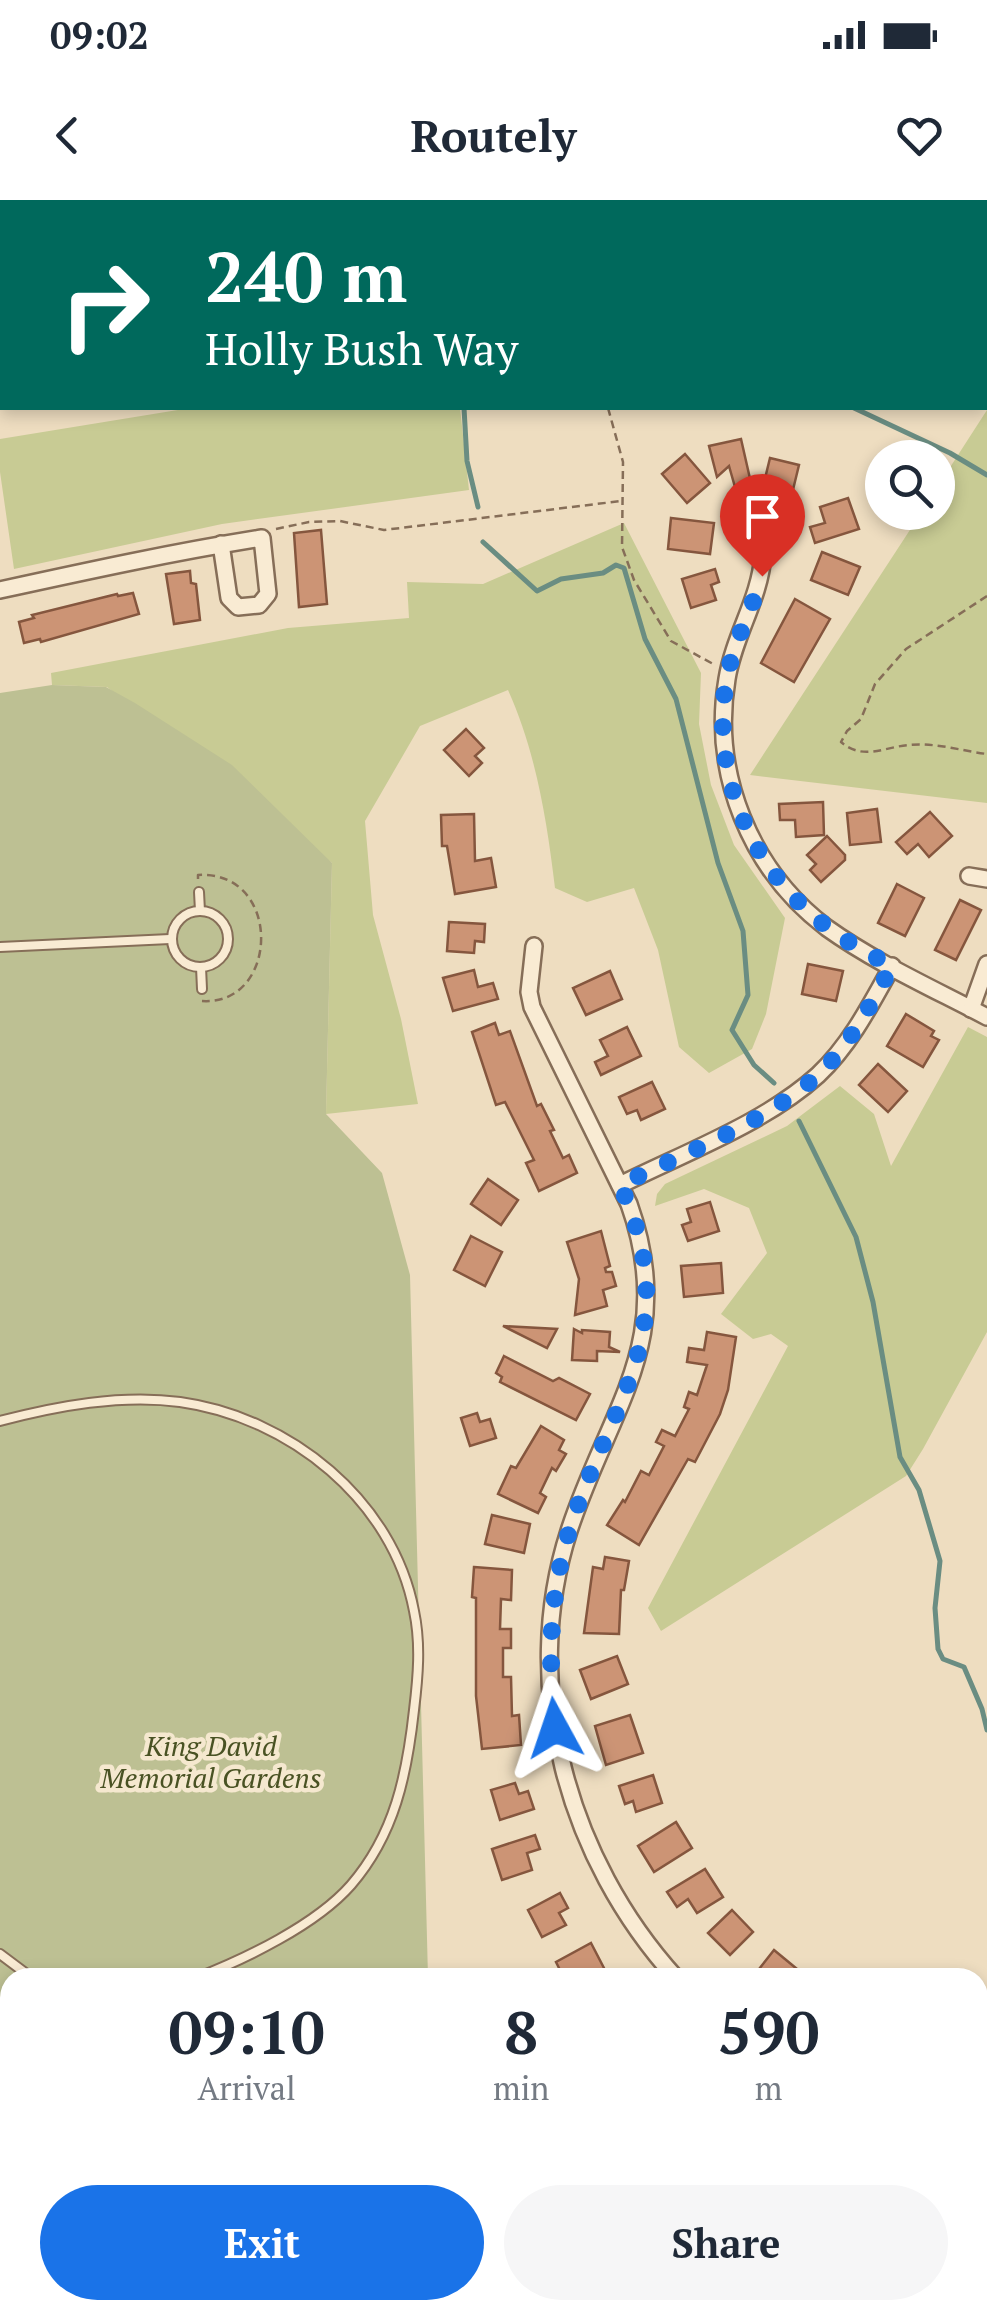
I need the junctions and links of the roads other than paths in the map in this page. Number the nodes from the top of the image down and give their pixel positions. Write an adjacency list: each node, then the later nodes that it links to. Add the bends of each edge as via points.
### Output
1 (220, 544): 1 (street, via 262,538 268,594 258,604 238,607 229,598); 3 (street)
2 (763, 555): 12 (street, via 730,664 728,774 746,828 771,870 828,928)
3 (0, 590)
4 (969, 876): 5 (street)
5 (987, 879)
6 (199, 892): 7 (lane)
7 (200, 911): 8 (lane, via 174,926); 13 (lane, via 218,916 228,938 220,960)
8 (170, 939): 9 (lane); 13 (lane, via 179,956)
9 (0, 946)
10 (534, 946): 17 (street, via 532,1007)
11 (987, 964): 15 (street)
12 (892, 966): 15 (street); 17 (street, via 852,1034 793,1095)
13 (201, 967): 14 (lane)
14 (202, 990)
15 (971, 1008): 16 (street)
16 (987, 1018)
17 (620, 1185): 20 (street, via 645,1262 646,1319 632,1380 560,1564 550,1684 564,1771 593,1854 634,1926)
18 (0, 1421): 19 (lane, via 130,1400 180,1402 246,1418 287,1438 335,1475 372,1517 407,1583 418,1640 411,1740 397,1806 378,1849 330,1904)
19 (217, 1968)
20 (668, 1968)

